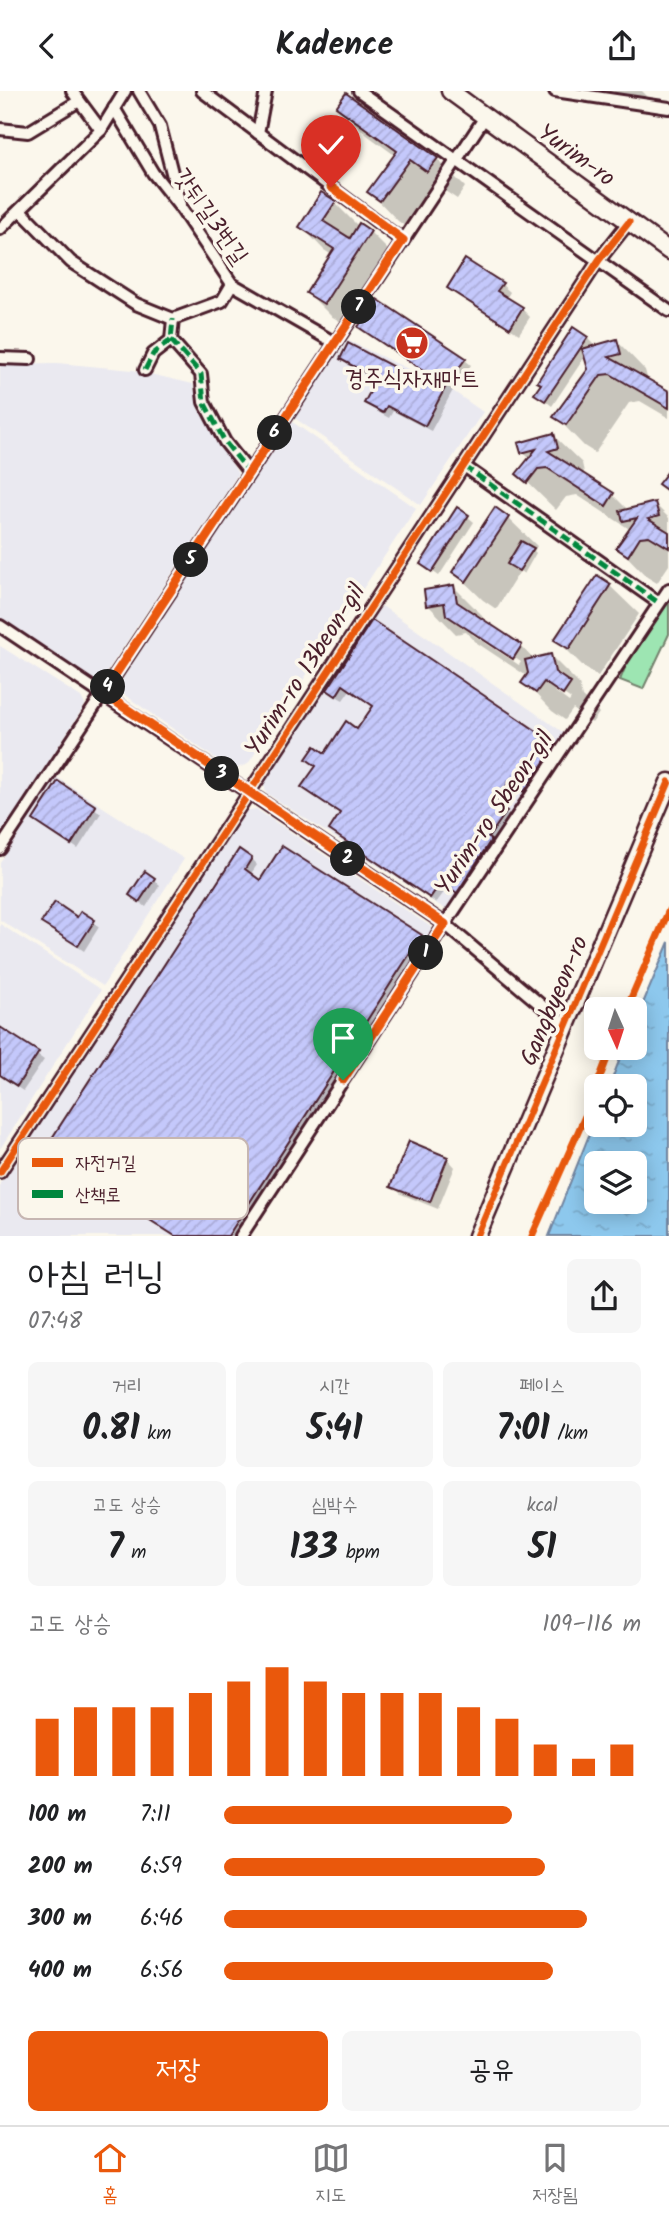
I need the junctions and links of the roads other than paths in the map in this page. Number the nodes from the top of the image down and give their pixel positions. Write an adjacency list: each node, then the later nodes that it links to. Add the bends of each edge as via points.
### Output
1 (72, 91): 9 (street)
2 (125, 91): 11 (street)
3 (139, 91): 17 (street, via 160,126)
4 (202, 91): 15 (street)
5 (265, 91): 15 (street)
6 (359, 91): 16 (street)
7 (555, 91): 10 (street, Yurim-ro)
8 (456, 93): 12 (street, Yurim-ro)
9 (79, 101): 13 (street, via 28,132); 14 (street)
10 (668, 107)
11 (114, 108): 14 (street); 17 (street, 갓뒤길3번길, via 153,173)
12 (485, 117): 16 (street); 19 (street, Yurim-ro)
13 (0, 129)
14 (101, 130): 18 (street)
15 (258, 133): 21 (street)
16 (456, 161): 21 (street); 23 (street)
17 (180, 207): 24 (street, 갓뒤길3번길)
18 (20, 210): 20 (street); 26 (street, via 71,262 136,304)
19 (629, 222): 22 (street, Yurim-ro); 23 (street, Yurim-ro 13beon-gil)
20 (0, 229)
21 (403, 240): 28 (street)
22 (669, 251)
23 (598, 260): 25 (street); 32 (street, Yurim-ro 13beon-gil)
24 (232, 283): 26 (street, via 222,302); 28 (street, 갓뒤길3번길)
25 (669, 311)
26 (173, 319): 27 (street)
27 (171, 340): 31 (street, via 153,354); 33 (street, via 201,374 204,402 225,442)
28 (335, 343): 33 (street)
29 (0, 358): 30 (street)
30 (30, 359)
31 (145, 370)
32 (464, 465): 35 (street); 39 (street, Yurim-ro 13beon-gil)
33 (249, 472): 37 (street)
34 (669, 589): 35 (street, Yurim-ro 5beon-gil)
35 (659, 603): 41 (street, Yurim-ro 5beon-gil)
36 (0, 626): 37 (street)
37 (103, 693): 39 (street); 40 (street)
38 (669, 782): 42 (street, Gangbyeon-ro)
39 (249, 792): 41 (street); 43 (street, Yurim-ro 13beon-gil)
40 (0, 849)
41 (445, 924): 42 (street); 46 (street, Yurim-ro 5beon-gil)
42 (566, 1026): 47 (street, Gangbyeon-ro)
43 (22, 1138)
44 (18, 1145): 45 (street, Yurim-ro 13beon-gil)
45 (0, 1172)
46 (241, 1236)
47 (477, 1236)

